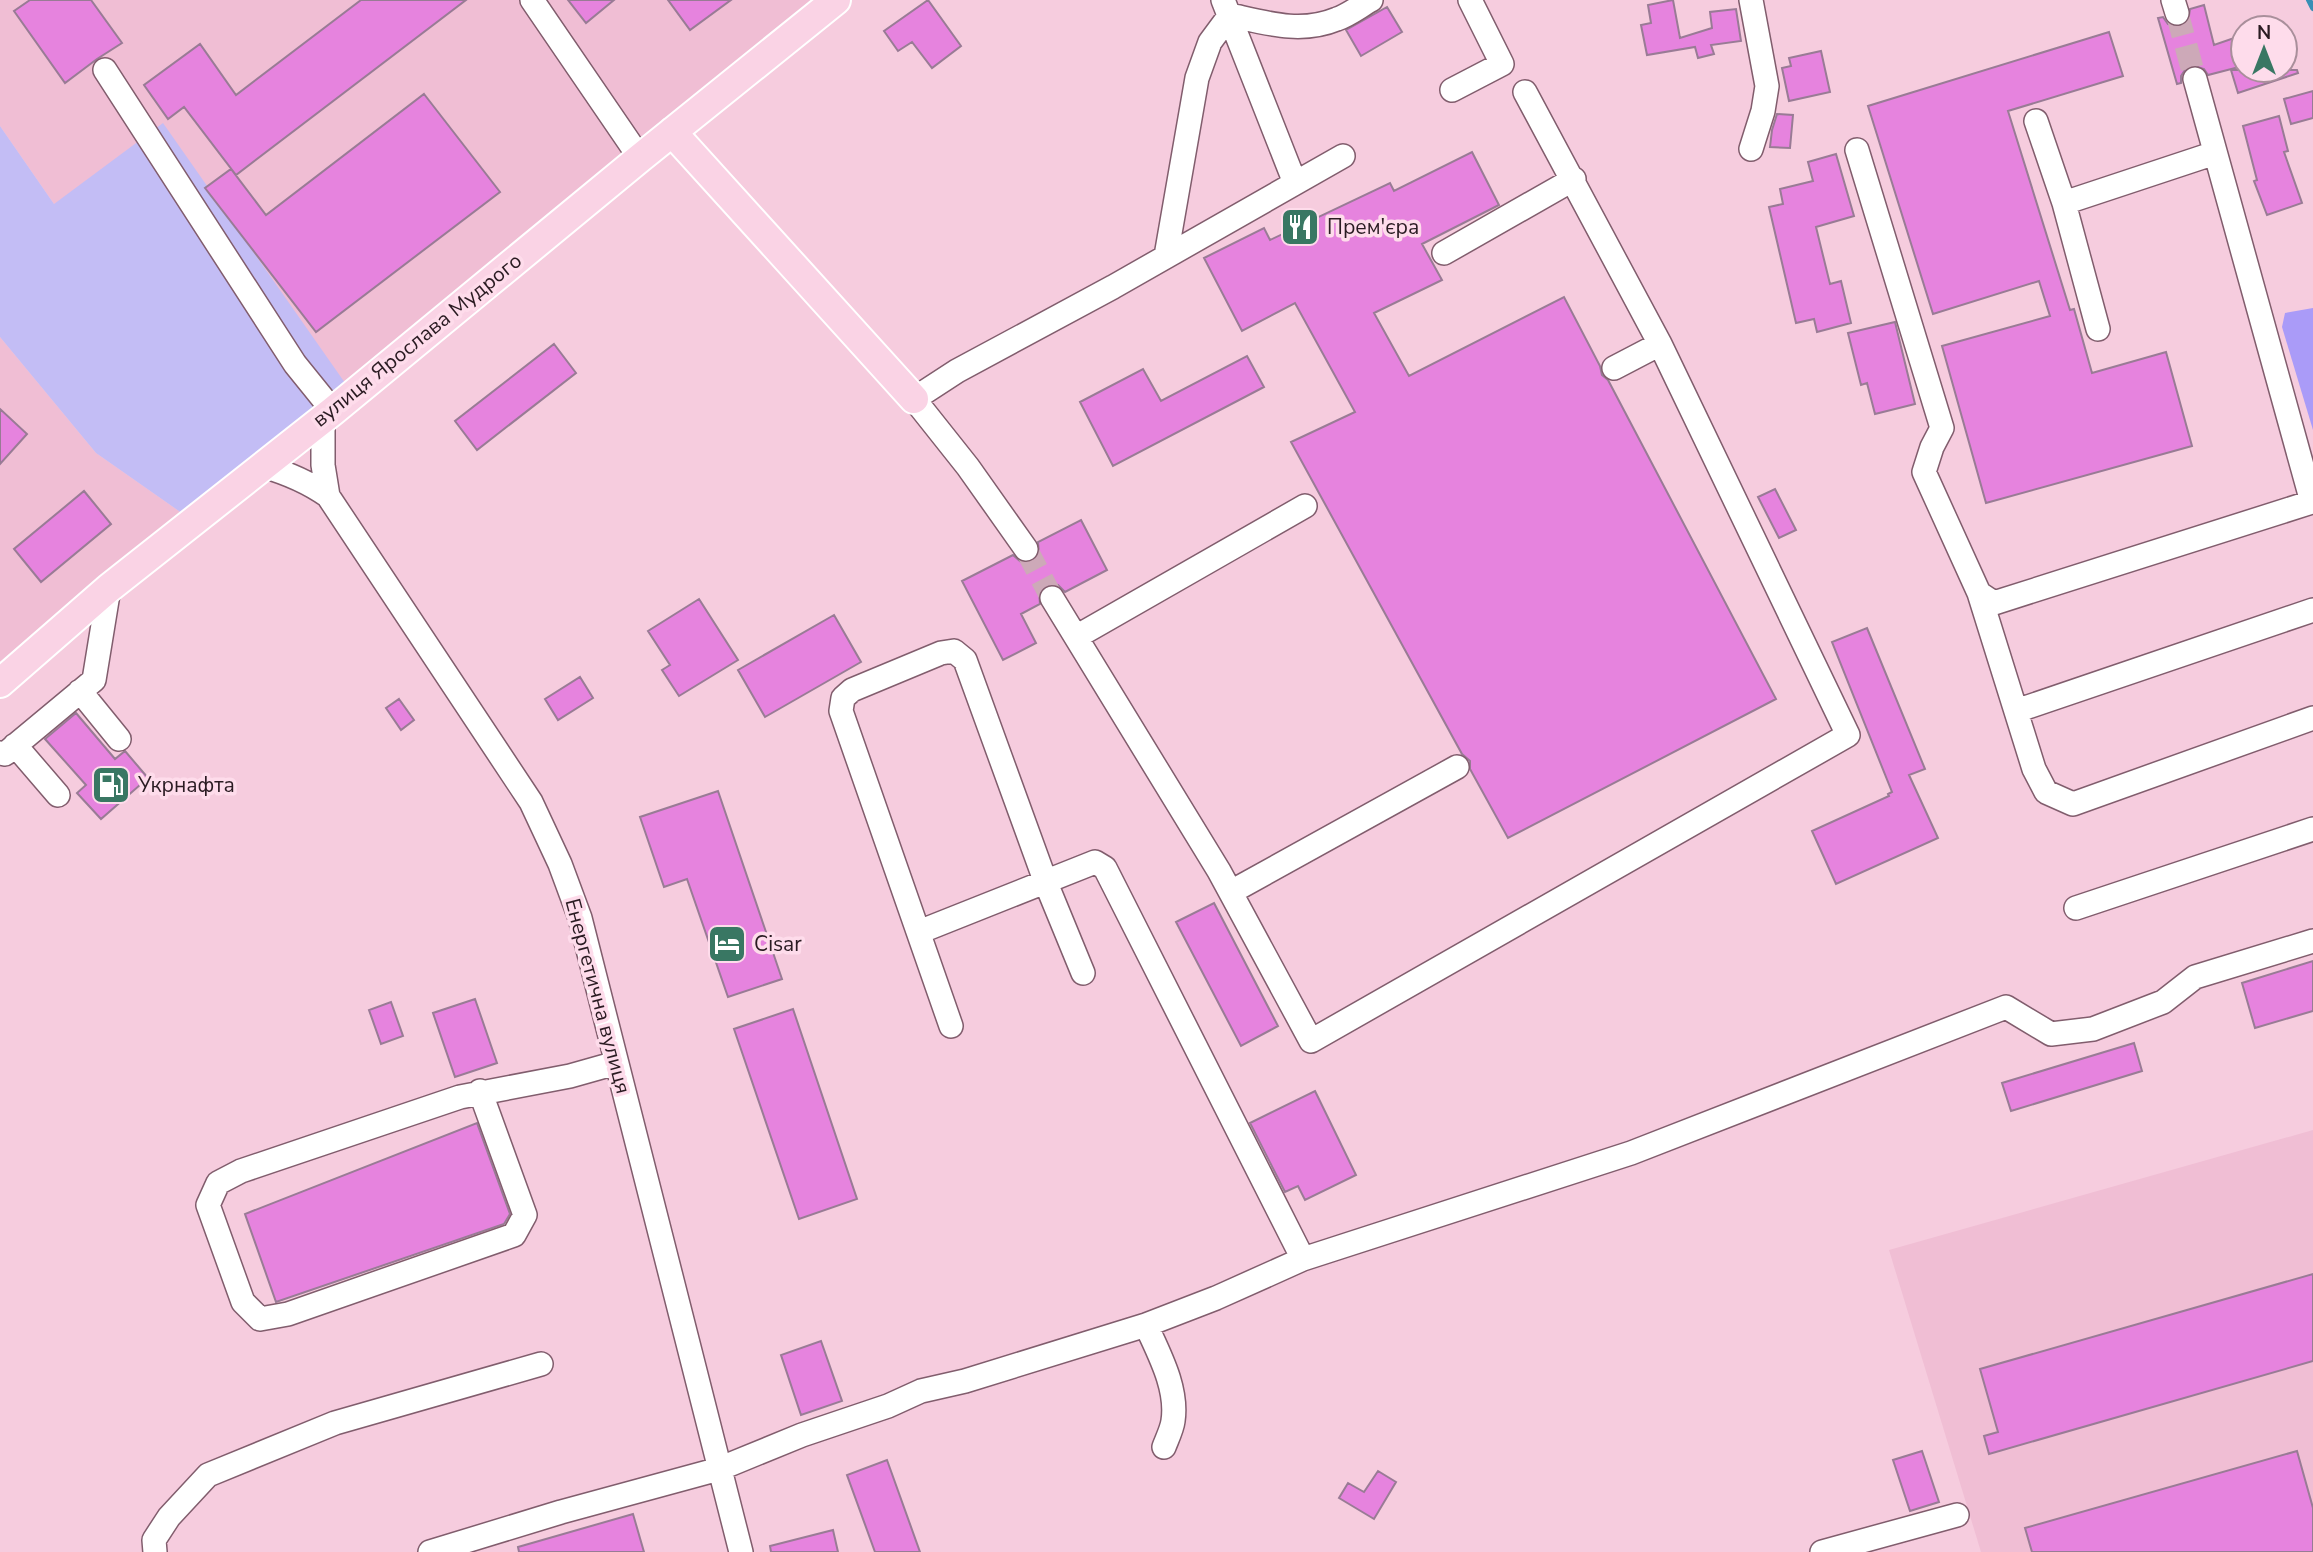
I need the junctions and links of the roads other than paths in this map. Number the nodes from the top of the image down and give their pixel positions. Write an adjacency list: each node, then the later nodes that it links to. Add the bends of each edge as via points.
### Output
1 (532, 0): 17 (street)
2 (836, 0): 12 (main road, вулиця Ярослава Мудрого)
3 (1371, 0): 6 (street, via 1338,19 1311,27 1283,27)
4 (1470, 0): 9 (street, via 1502,64)
5 (1751, 0): 13 (street, via 1767,86)
6 (1227, 7): 19 (street); 22 (street, via 1197,78)
7 (105, 70): 27 (street)
8 (2194, 79): 15 (street)
9 (1452, 90)
10 (1525, 92): 18 (street)
11 (2036, 121): 20 (street)
12 (671, 132): 17 (main road, вулиця Ярослава Мудрого); 26 (main road)
13 (1751, 149)
14 (1857, 150): 34 (street, via 1942,428 1924,472)
15 (2215, 153): 20 (street); 30 (street)
16 (1343, 156): 19 (street)
17 (640, 158): 27 (main road, вулиця Ярослава Мудрого)
18 (1574, 179): 21 (street); 24 (street)
19 (1295, 183): 22 (street)
20 (2064, 203): 23 (street)
21 (1444, 253)
22 (1166, 256): 26 (street)
23 (2098, 329)
24 (1660, 344): 25 (street); 48 (street, via 1848,735 1311,1041)
25 (1614, 368)
26 (914, 399): 32 (street)
27 (328, 414): 28 (main road, вулиця Ярослава Мудрого); 29 (street, Енергетична вулиця, via 323,465)
28 (262, 466): 29 (street, Енергетична вулиця, via 289,473); 33 (main road, вулиця Ярослава Мудрого)
29 (328, 496): 54 (street, Енергетична вулиця, via 531,802 580,918)
30 (2312, 504): 34 (street, via 1994,603)
31 (1305, 506): 37 (street)
32 (1026, 549)
33 (109, 588): 38 (main road, вулиця Ярослава Мудрого); 39 (street, via 94,680)
34 (1979, 593): 40 (street)
35 (1052, 598): 37 (street)
36 (2313, 610): 40 (street)
37 (1076, 637): 48 (street)
38 (0, 683)
39 (80, 691): 42 (street); 43 (street)
40 (2016, 711): 41 (street, via 2046,792 2073,804)
41 (2313, 718)
42 (119, 739)
43 (7, 749): 45 (street)
44 (1457, 767): 48 (street)
45 (58, 795)
46 (2313, 829): 49 (street)
47 (1046, 883): 50 (street); 50 (street, via 965,660 954,651 941,653 852,690 843,698 841,711); 52 (street); 56 (street, via 1095,862 1105,868)
48 (1231, 892)
49 (2076, 908)
50 (919, 932): 53 (street)
51 (2313, 941): 56 (street, via 2195,977 2163,1002 2093,1029 2051,1034 2006,1007 1631,1153)
52 (1083, 974)
53 (951, 1026)
54 (617, 1063): 55 (street); 60 (street, Енергетична вулиця)
55 (480, 1091): 55 (street, via 241,1171 218,1183 208,1205 243,1302 260,1319 288,1314 514,1235 525,1215)
56 (1303, 1259): 57 (street)
57 (1146, 1325): 59 (street, via 1173,1398 1173,1421); 60 (street, via 921,1391)
58 (541, 1364): 62 (street, via 335,1423 208,1475 153,1539)
59 (1164, 1447)
60 (719, 1469): 63 (street); 64 (street, Енергетична вулиця)
61 (1957, 1514): 65 (street)
62 (155, 1552)
63 (430, 1552)
64 (741, 1552)
65 (1822, 1552)

